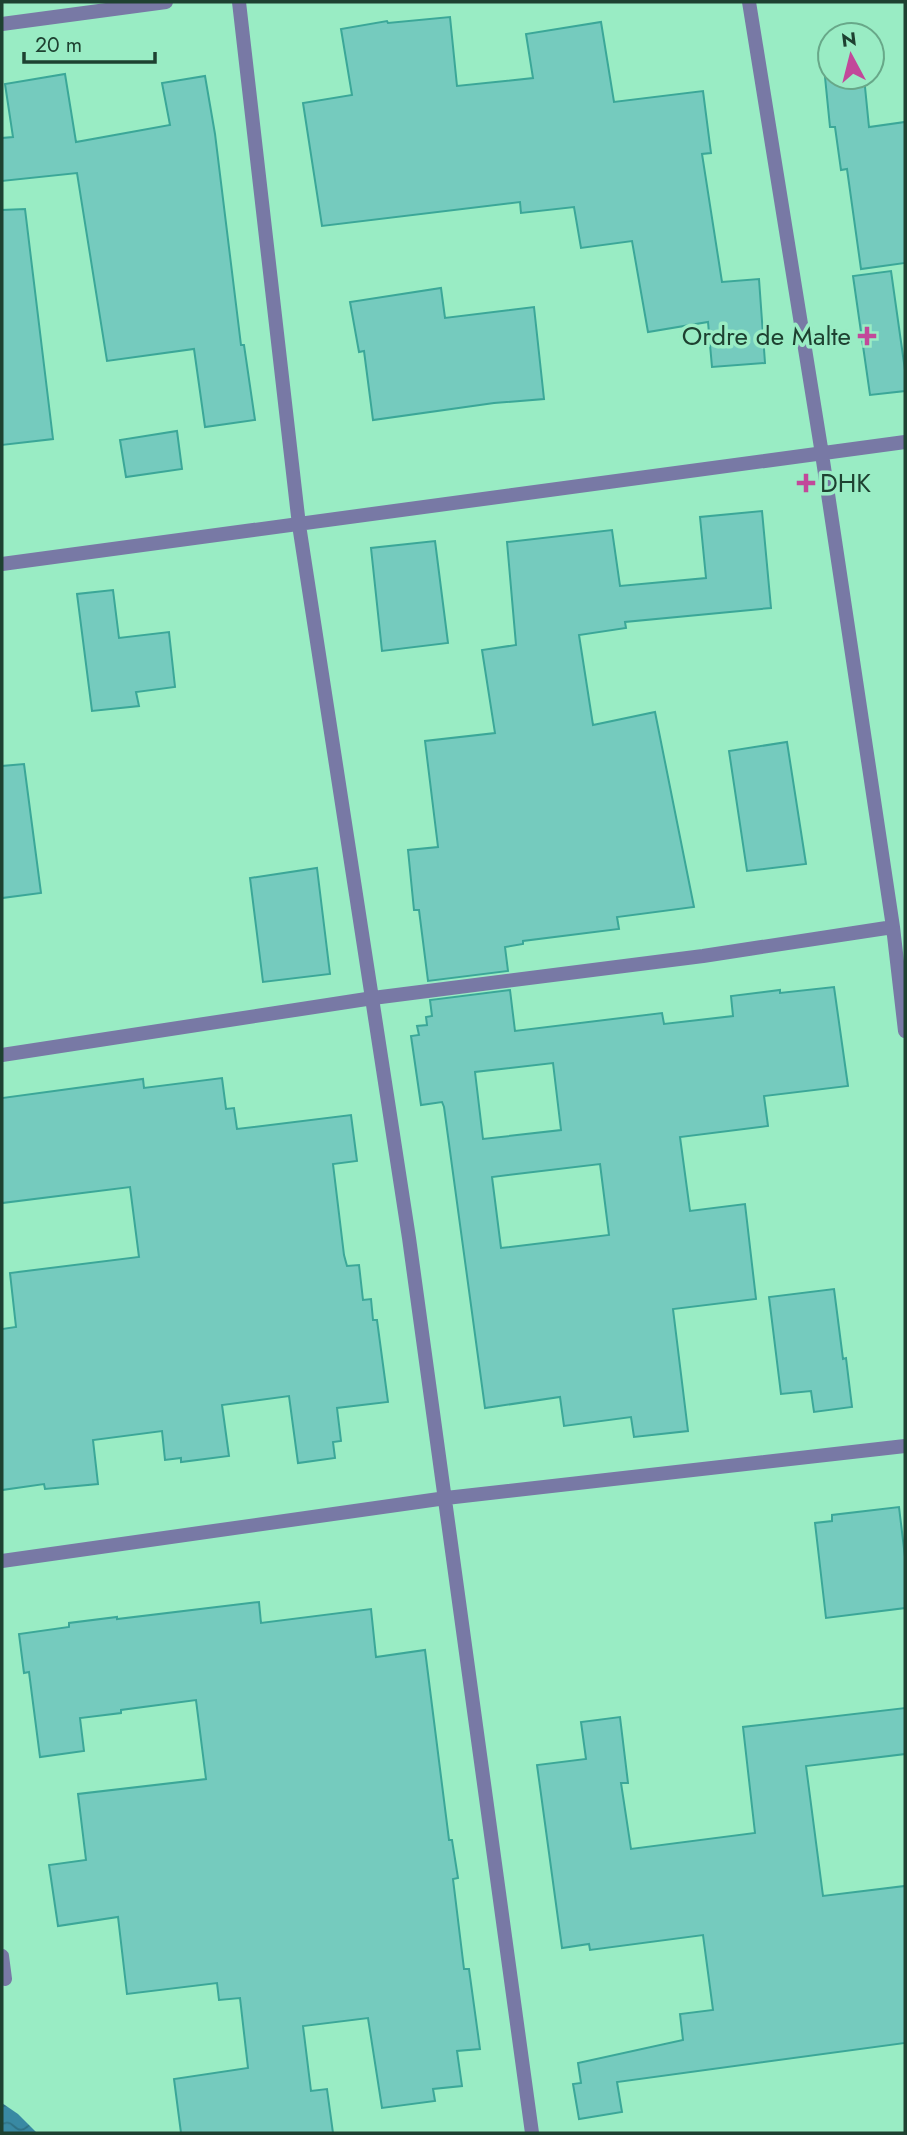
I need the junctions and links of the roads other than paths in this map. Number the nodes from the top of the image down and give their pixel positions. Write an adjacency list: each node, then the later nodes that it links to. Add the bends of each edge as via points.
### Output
1 (166, 2): 4 (street)
2 (239, 2): 7 (street)
3 (749, 2): 6 (street)
4 (2, 23)
5 (905, 442): 6 (street)
6 (822, 453): 7 (street); 9 (street)
7 (299, 525): 8 (street); 10 (street)
8 (2, 564)
9 (893, 927): 10 (street); 11 (street)
10 (373, 998): 12 (street); 14 (street)
11 (905, 1031)
12 (2, 1055)
13 (905, 1446): 14 (street)
14 (446, 1499): 15 (street); 18 (street)
15 (2, 1562)
16 (2, 1956): 17 (street)
17 (5, 1979)
18 (532, 2133)

